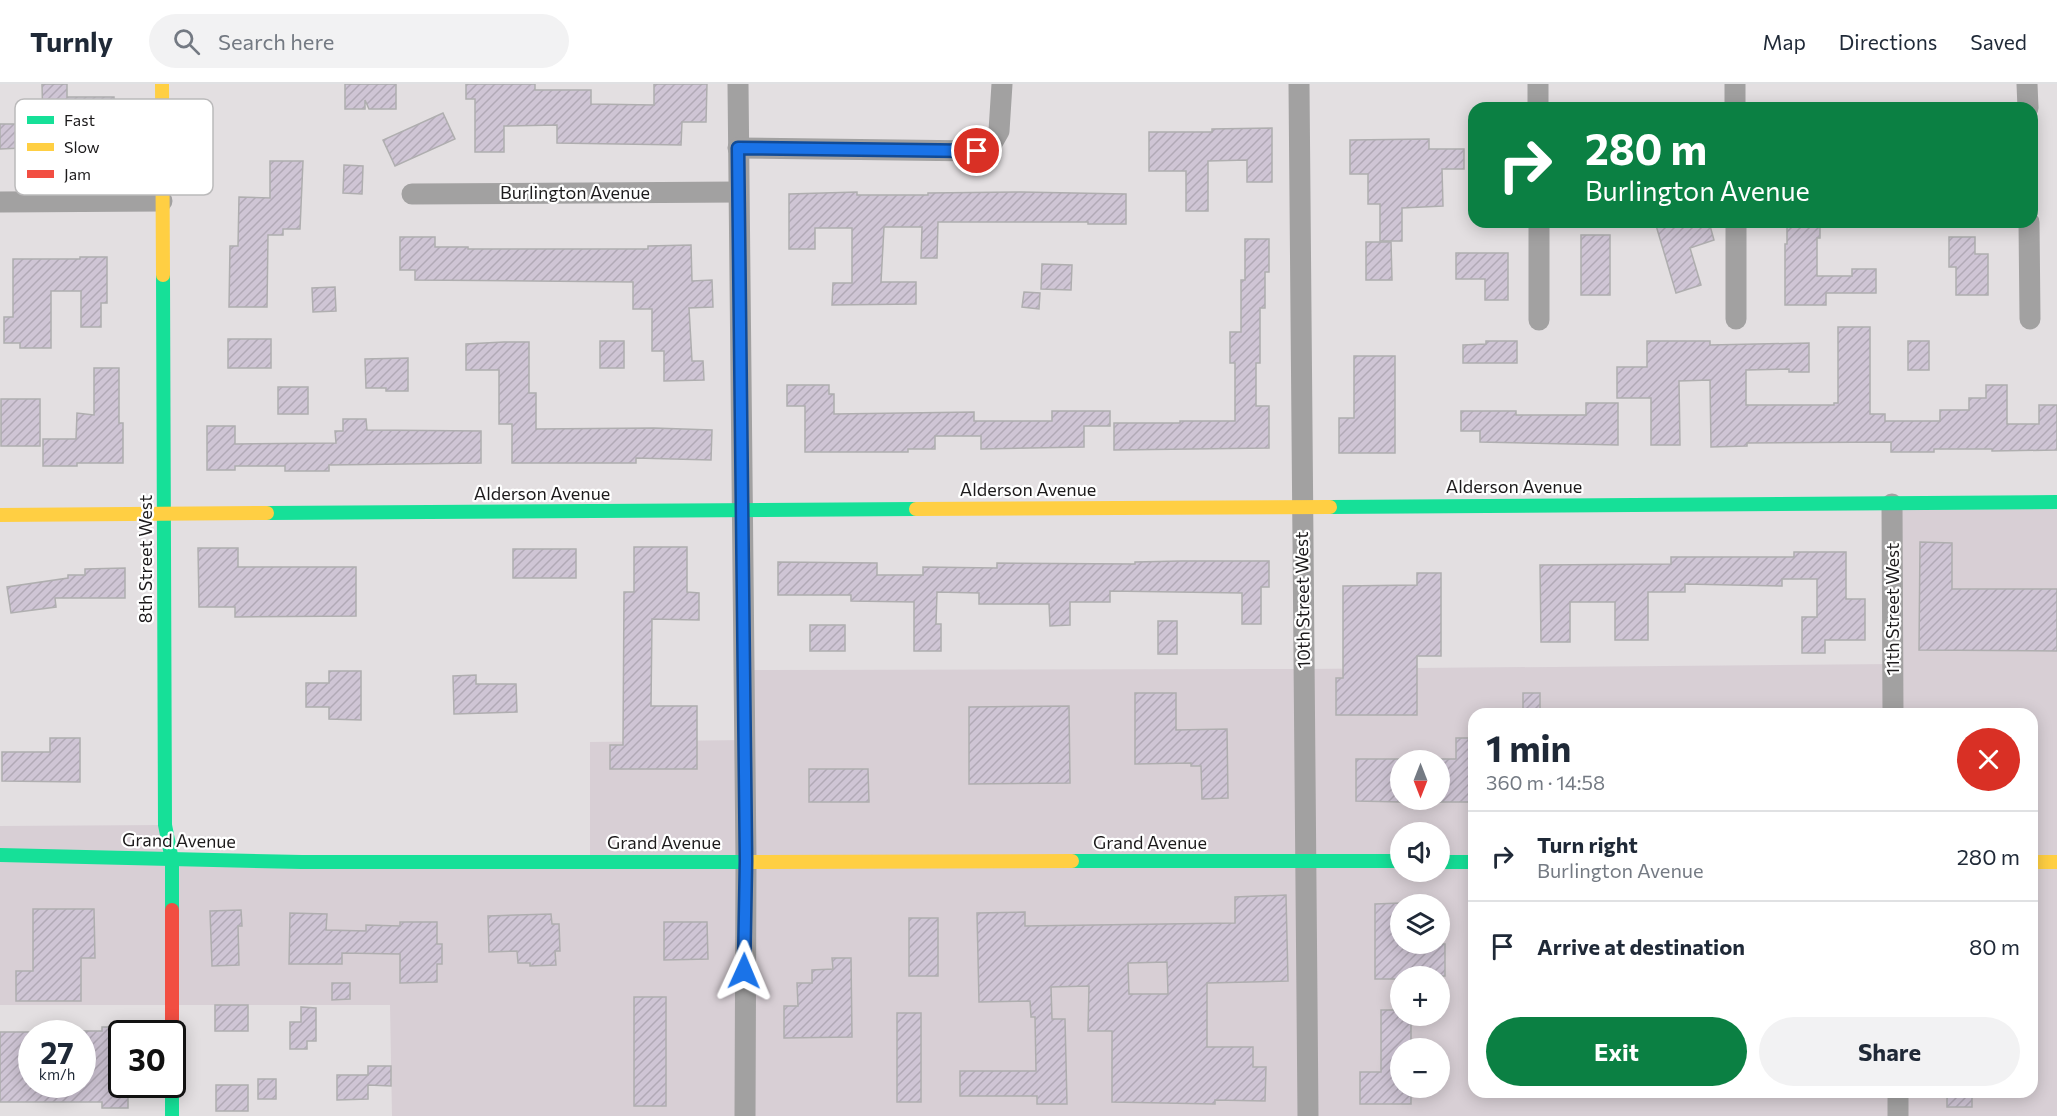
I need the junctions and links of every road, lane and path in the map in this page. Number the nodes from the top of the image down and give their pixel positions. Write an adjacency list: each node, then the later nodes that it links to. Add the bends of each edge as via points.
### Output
1 (738, 84): 10 (street)
2 (1002, 84): 10 (street, via 999,131 991,145 977,151)
3 (1299, 84): 24 (street, 10th Street West)
4 (1538, 84): 7 (street)
5 (1734, 84): 8 (street)
6 (2027, 84): 9 (street)
7 (1538, 102)
8 (1735, 102)
9 (2028, 102)
10 (738, 148): 11 (street)
11 (738, 192): 13 (street, Burlington Avenue); 25 (street)
12 (162, 195): 14 (street, 8th Street West)
13 (412, 195)
14 (162, 201): 15 (street); 26 (street, 8th Street West)
15 (0, 202)
16 (1539, 228): 21 (street)
17 (1736, 228): 19 (street)
18 (2029, 228): 20 (street)
19 (1736, 319)
20 (2031, 319)
21 (1539, 320)
22 (2057, 502): 23 (street, Alderson Avenue)
23 (1892, 504): 24 (street, Alderson Avenue); 28 (street, 11th Street West)
24 (1302, 506): 25 (street, Alderson Avenue); 32 (street, 10th Street West)
25 (742, 510): 26 (street, Alderson Avenue); 31 (street)
26 (164, 514): 27 (street, Alderson Avenue); 30 (street, 8th Street West, via 165,825)
27 (0, 515)
28 (1893, 708)
29 (0, 855): 30 (street, Grand Avenue)
30 (172, 860): 31 (street, Grand Avenue); 38 (street, 8th Street West)
31 (746, 861): 32 (street, Grand Avenue); 42 (street)
32 (1306, 861): 33 (street, Grand Avenue); 43 (street, 10th Street West)
33 (1390, 861)
34 (1450, 862): 35 (street)
35 (1468, 862)
36 (2038, 862): 37 (street)
37 (2057, 862)
38 (172, 1020)
39 (172, 1098): 41 (street)
40 (1898, 1098): 44 (street)
41 (172, 1116)
42 (745, 1116)
43 (1308, 1116)
44 (1898, 1116)

